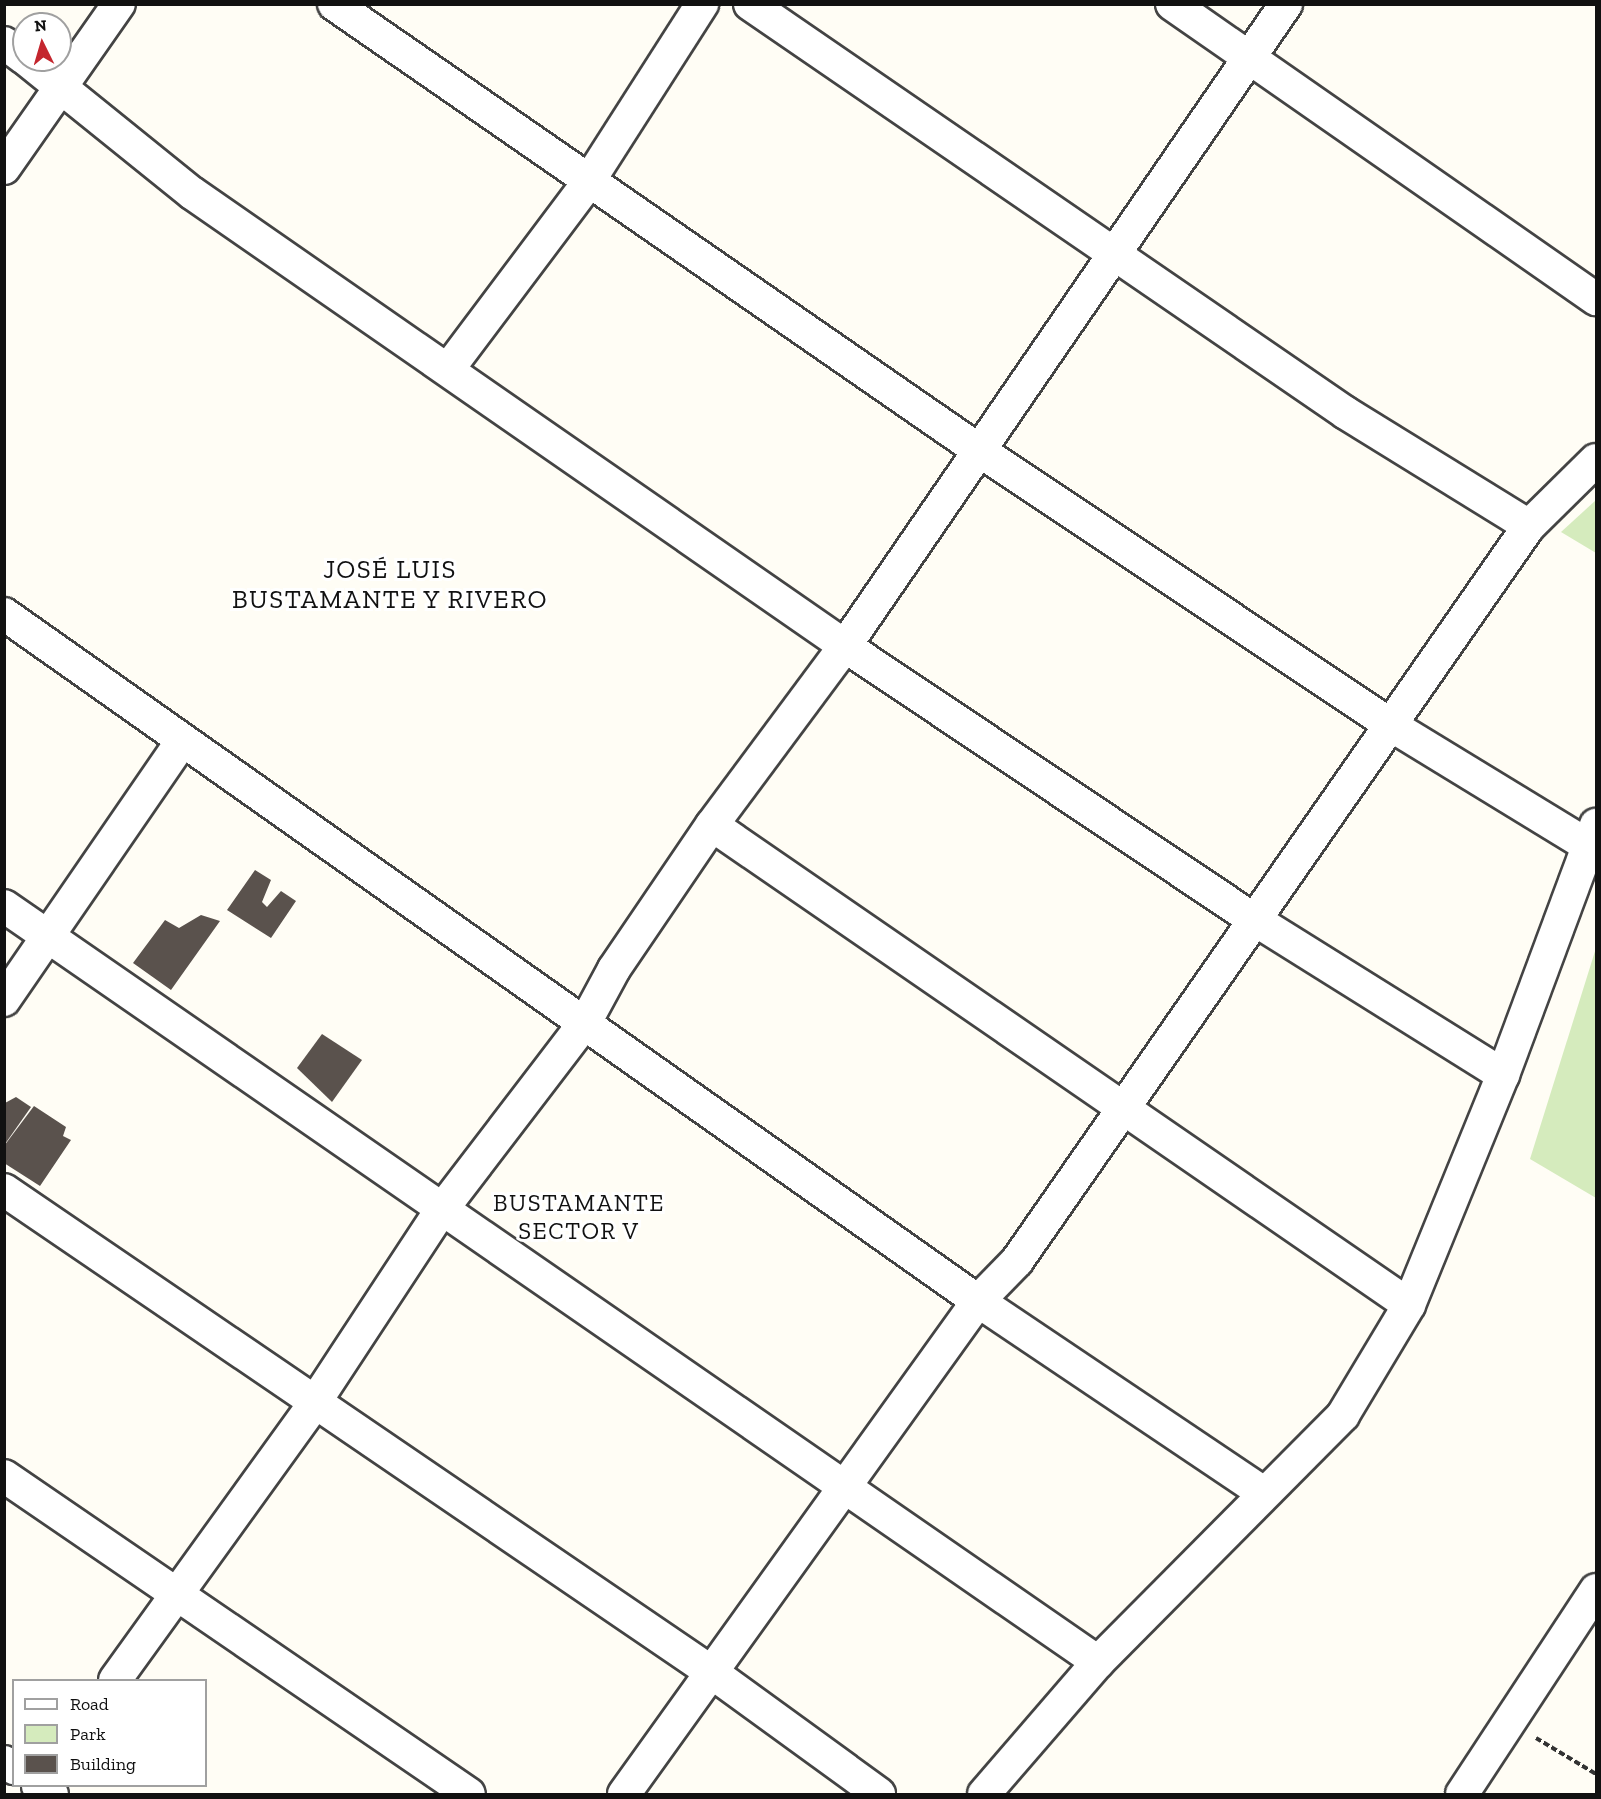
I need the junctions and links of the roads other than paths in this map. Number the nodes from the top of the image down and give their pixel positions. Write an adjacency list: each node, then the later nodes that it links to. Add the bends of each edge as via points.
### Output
1 (119, 4): 9 (street)
2 (334, 4): 11 (street)
3 (702, 4): 11 (street)
4 (750, 4): 12 (street)
5 (1172, 4): 7 (street)
6 (1286, 4): 7 (street)
7 (1248, 60): 12 (street); 13 (street, via 1474,209)
8 (44, 72): 9 (street)
9 (62, 85): 10 (street); 14 (street, via 192,193)
10 (4, 168)
11 (587, 184): 14 (street); 15 (street)
12 (1115, 256): 15 (street); 17 (street, via 1346,412)
13 (1596, 299)
14 (449, 368): 19 (street)
15 (977, 449): 19 (street); 20 (street)
16 (1596, 460): 17 (street)
17 (1529, 526): 20 (street)
18 (4, 614): 21 (street)
19 (845, 646): 22 (street); 25 (street)
20 (1389, 724): 23 (street); 25 (street)
21 (182, 741): 26 (street); 28 (street)
22 (712, 825): 28 (street, via 614,969); 30 (street)
23 (1593, 835): 29 (street)
24 (4, 906): 26 (street)
25 (1252, 918): 29 (street); 30 (street)
26 (48, 937): 27 (street); 32 (street)
27 (4, 1000)
28 (586, 1021): 32 (street); 33 (street)
29 (1503, 1075): 34 (street)
30 (1121, 1110): 33 (street, via 1017,1261); 34 (street)
31 (4, 1190): 35 (street)
32 (441, 1212): 35 (street); 37 (street)
33 (978, 1301): 37 (street); 38 (street)
34 (1408, 1305): 38 (street, via 1343,1415)
35 (313, 1405): 40 (street); 42 (street)
36 (4, 1476): 40 (street)
37 (845, 1491): 41 (street); 42 (street)
38 (1262, 1492): 41 (street)
39 (1596, 1590): 48 (street)
40 (175, 1594): 43 (street); 44 (street)
41 (1098, 1662): 47 (street)
42 (714, 1674): 45 (street); 46 (street)
43 (116, 1679)
44 (469, 1794)
45 (624, 1794)
46 (879, 1794)
47 (984, 1794)
48 (1462, 1794)

